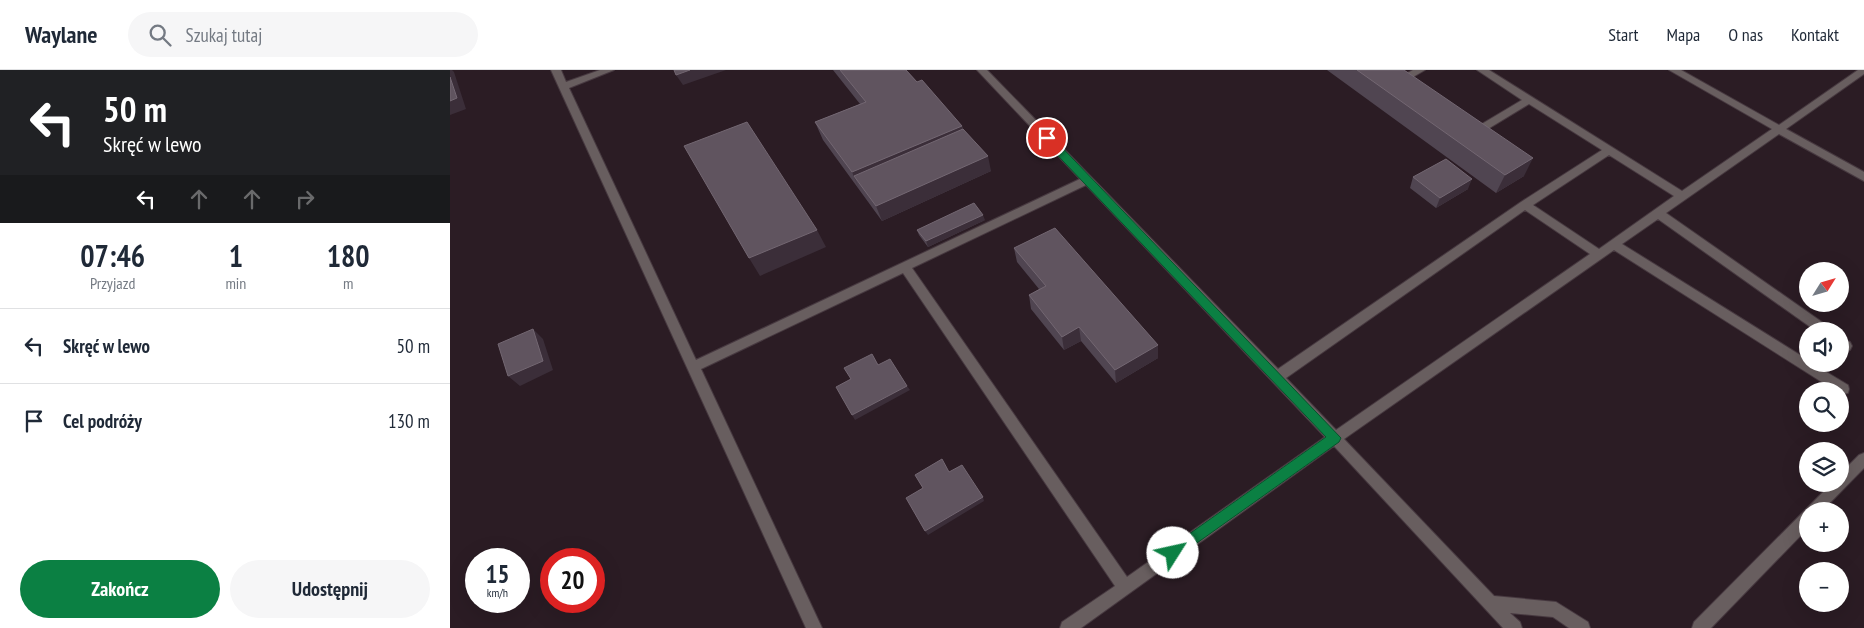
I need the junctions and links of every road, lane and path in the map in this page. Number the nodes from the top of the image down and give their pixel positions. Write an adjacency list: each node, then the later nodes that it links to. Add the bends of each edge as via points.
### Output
1 (556, 70): 9 (lane)
2 (609, 70): 9 (lane)
3 (982, 70): 15 (lane)
4 (1420, 70): 8 (lane)
5 (1482, 70): 10 (lane)
6 (1674, 70): 11 (lane)
7 (1864, 70): 11 (lane)
8 (1398, 82)
9 (564, 86): 23 (lane)
10 (1529, 100): 12 (lane); 13 (lane)
11 (1778, 129): 14 (lane); 16 (lane)
12 (1474, 133)
13 (1609, 150): 16 (lane); 17 (lane)
14 (1864, 178)
15 (1087, 180): 21 (lane); 24 (lane)
16 (1682, 196): 18 (lane)
17 (1525, 205): 20 (lane); 24 (lane)
18 (1658, 213): 19 (lane); 22 (lane)
19 (1613, 244): 20 (lane); 25 (lane)
20 (1598, 254): 26 (lane)
21 (905, 267): 23 (lane); 32 (lane)
22 (1812, 322)
23 (693, 367): 34 (lane)
24 (1276, 377): 26 (lane)
25 (1832, 382)
26 (1335, 438): 32 (lane); 33 (lane)
27 (1864, 459): 28 (lane)
28 (1849, 475)
29 (1832, 492): 30 (lane)
30 (1822, 502)
31 (1799, 526): 38 (lane)
32 (1125, 588): 35 (lane)
33 (1491, 604): 36 (lane); 37 (lane, via 1556,610)
34 (814, 628)
35 (1068, 628)
36 (1514, 628)
37 (1582, 628)
38 (1700, 628)

